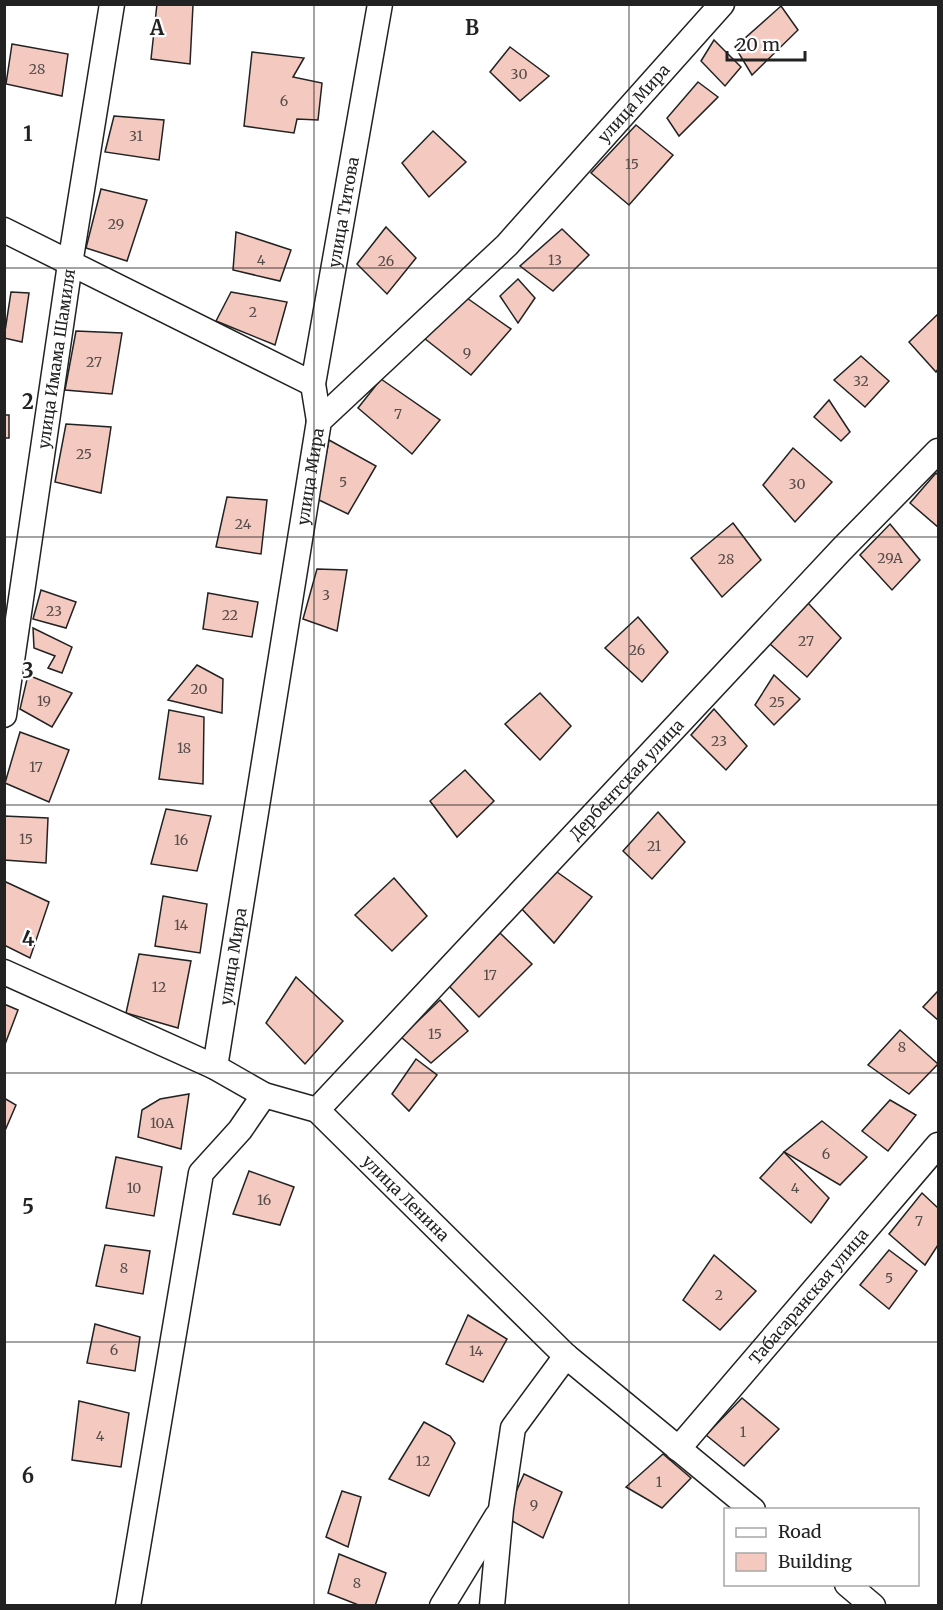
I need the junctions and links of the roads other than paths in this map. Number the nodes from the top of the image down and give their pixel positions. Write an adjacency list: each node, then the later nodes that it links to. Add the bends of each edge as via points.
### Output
1 (112, 4): 5 (street, улица Имама Шамиля)
2 (380, 4): 6 (street, улица Титова)
3 (722, 4): 7 (street, улица Мира, via 507,245)
4 (4, 230): 5 (street)
5 (70, 264): 6 (street); 9 (street, улица Имама Шамиля)
6 (313, 384): 7 (street, улица Титова)
7 (319, 421): 11 (street, улица Мира)
8 (939, 451): 13 (street, Дербентская улица, via 841,550)
9 (4, 715)
10 (4, 972): 11 (street, улица Ленина)
11 (215, 1067): 12 (street, улица Ленина)
12 (264, 1095): 13 (street, улица Ленина); 20 (street, via 240,1130 201,1173)
13 (317, 1110): 15 (street, улица Ленина)
14 (939, 1145): 16 (street, Табасаранская улица)
15 (566, 1356): 16 (street, улица Ленина); 18 (street, via 513,1428)
16 (678, 1449): 17 (street, улица Ленина)
17 (752, 1508)
18 (501, 1509): 21 (street); 22 (street)
19 (849, 1586): 23 (street)
20 (128, 1605)
21 (442, 1605)
22 (492, 1605)
23 (873, 1605)

